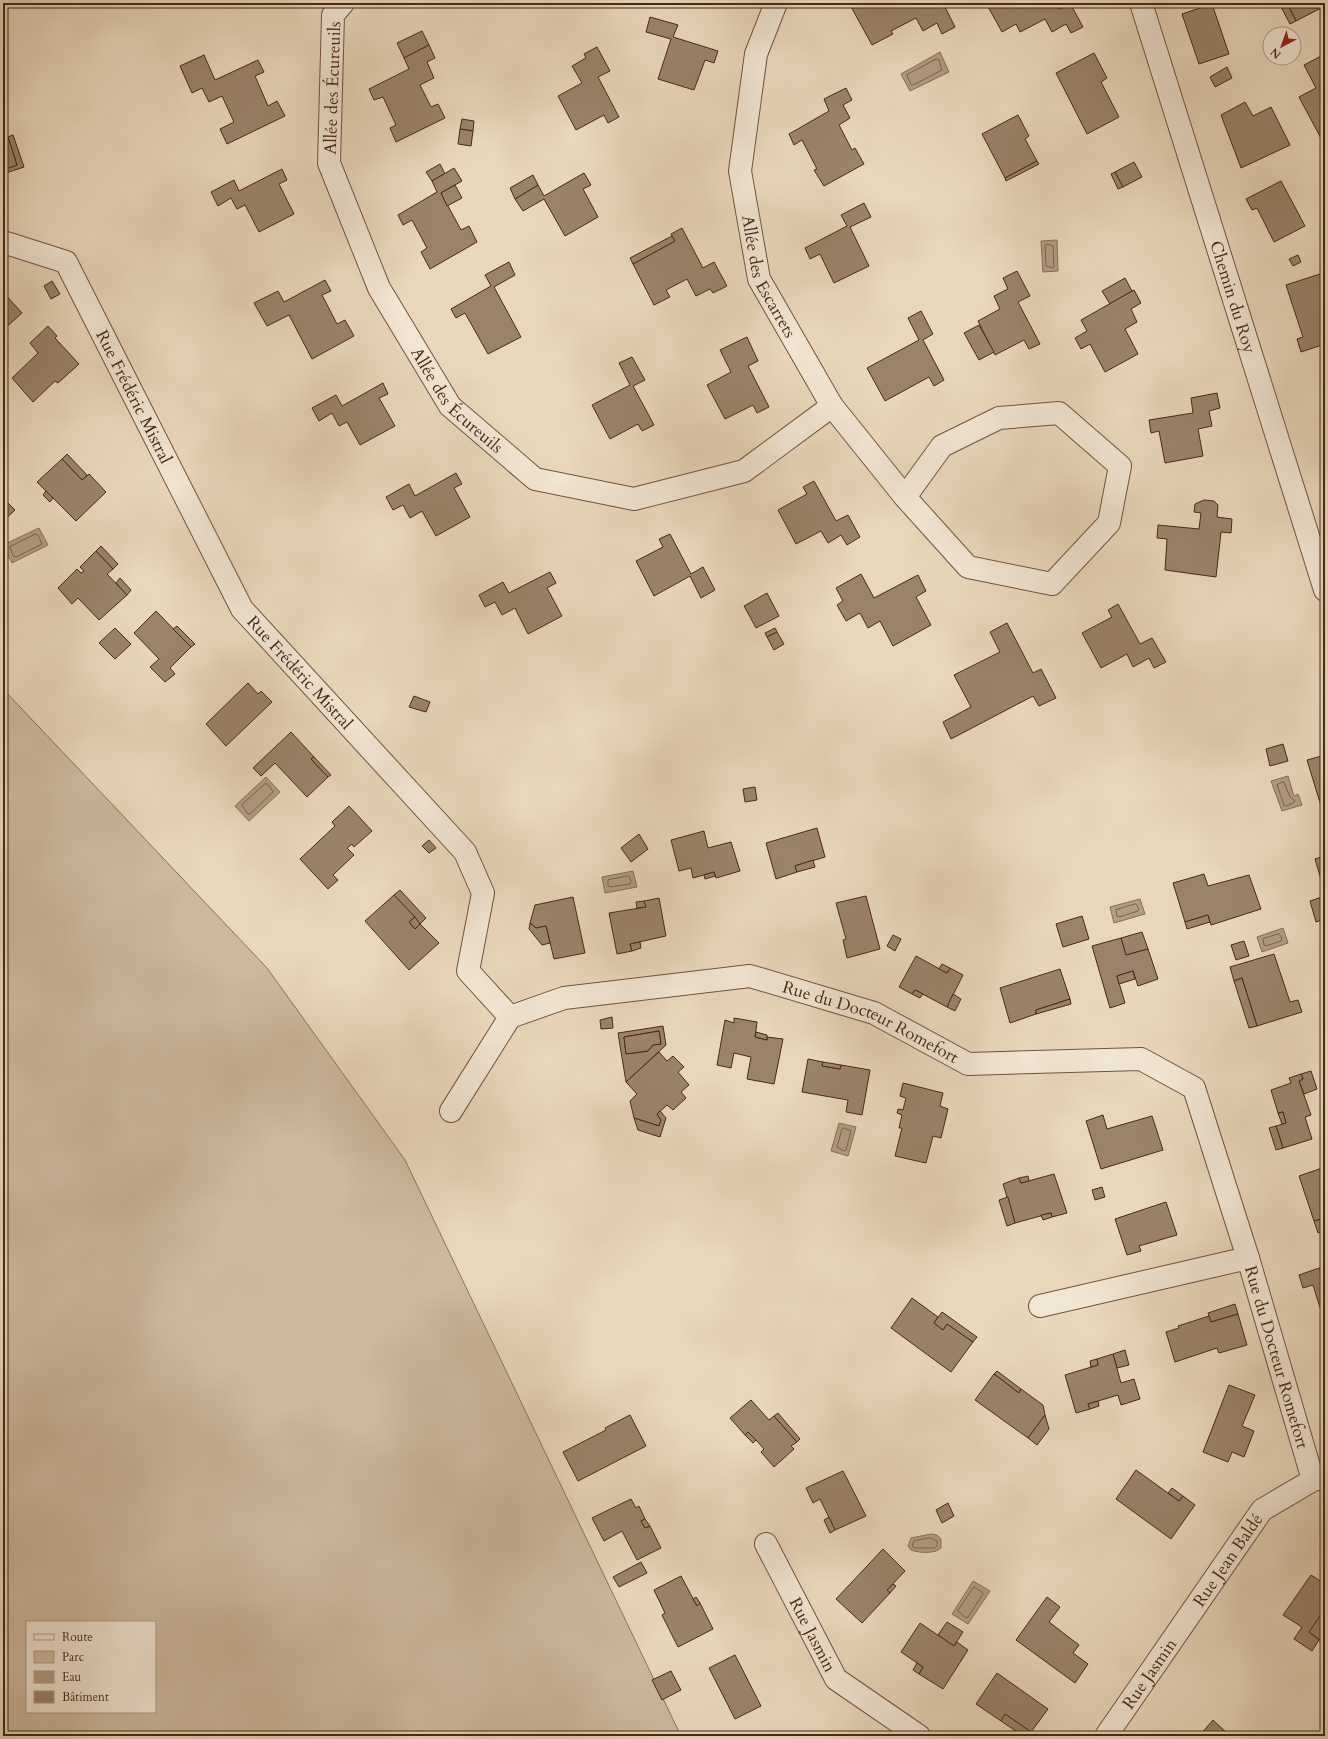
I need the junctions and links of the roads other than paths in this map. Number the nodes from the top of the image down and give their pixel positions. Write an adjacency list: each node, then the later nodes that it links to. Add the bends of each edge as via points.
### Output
1 (343, 3): 6 (street, Allée des Écureuils, via 333,15 329,163 379,288 450,406 535,479 634,499 744,471)
2 (792, 3): 4 (street, Allée des Escarrets)
3 (1141, 3): 8 (street, Chemin du Roy)
4 (772, 12): 6 (street, Allée des Escarrets, via 756,54 740,171 759,279)
5 (3, 242): 9 (street, Rue Frédéric Mistral, via 66,262 242,609 465,852 483,892 468,971)
6 (832, 406): 7 (street, Allée des Escarrets)
7 (905, 497): 7 (street, Allée des Escarrets, via 968,567 1052,584 1108,523 1120,466 1059,413 999,418 942,446)
8 (1325, 590)
9 (510, 1017): 10 (street); 11 (street, Rue du Docteur Romefort, via 564,998 750,976 874,1013 968,1064 1141,1059 1194,1088)
10 (450, 1111)
11 (1248, 1258): 12 (street, Rue du Docteur Romefort); 13 (street, Rue du Docteur Romefort)
12 (1040, 1306)
13 (1319, 1478): 15 (street, Rue Jean Baldé, via 1262,1510)
14 (766, 1544): 16 (street, Rue Jasmin, via 836,1679)
15 (1179, 1630): 17 (street, Rue Jasmin)
16 (919, 1736)
17 (1106, 1736)

